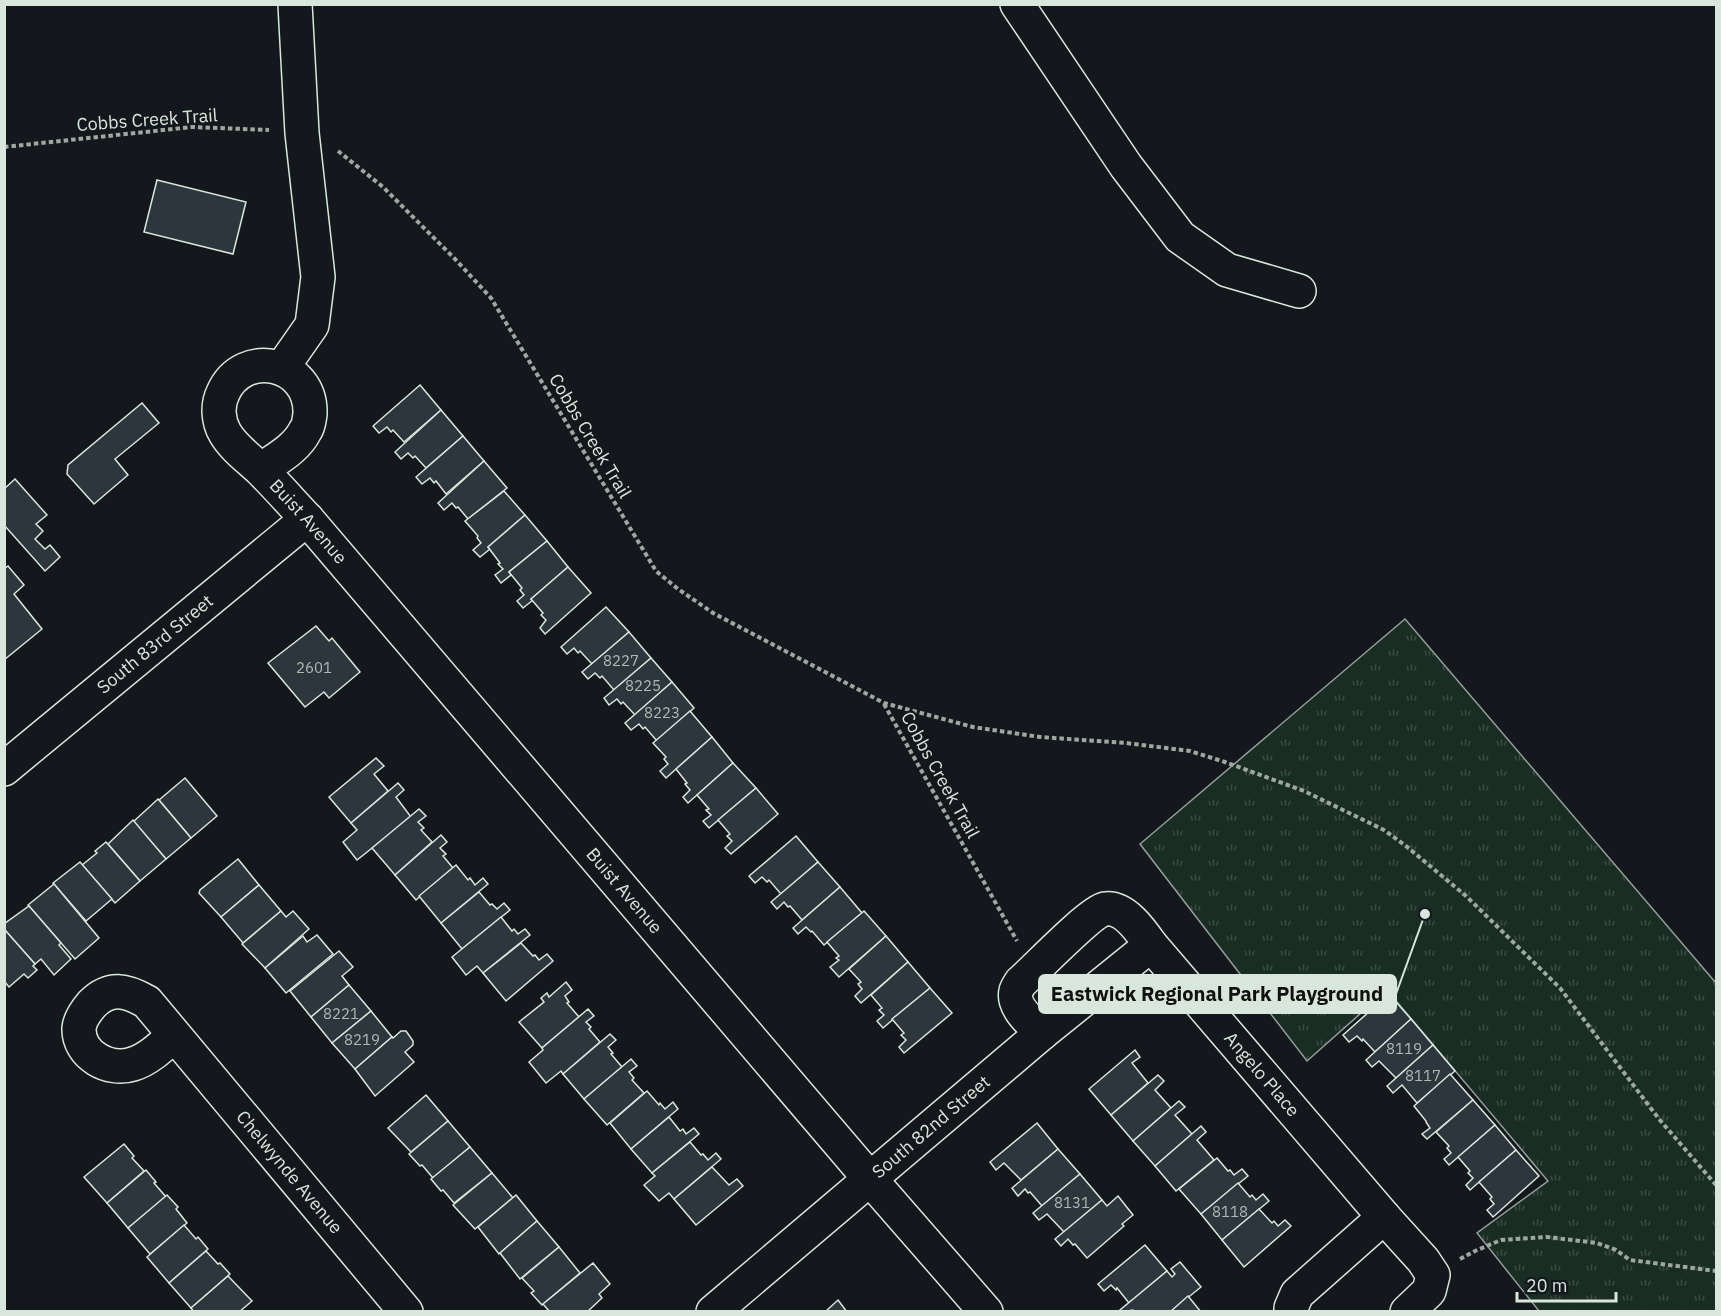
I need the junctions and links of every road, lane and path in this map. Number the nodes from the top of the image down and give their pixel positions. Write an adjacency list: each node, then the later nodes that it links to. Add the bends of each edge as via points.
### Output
1 (295, 4): 3 (street)
2 (1017, 4): 5 (street, via 1126,166 1180,237 1227,270)
3 (303, 134): 4 (path, Cobbs Creek Trail, via 192,127); 6 (street, via 318,277 312,325); 9 (path, Cobbs Creek Trail, via 346,156 383,187 491,298 656,571 713,614)
4 (4, 147)
5 (1299, 291)
6 (282, 368): 7 (street, Buist Avenue, via 301,382 310,406 309,422 293,447); 7 (street, Buist Avenue, via 261,365 242,370 226,386 220,399 219,416 224,432)
7 (261, 470): 8 (street, Buist Avenue)
8 (307, 519): 10 (street, South 83rd Street); 15 (street, Buist Avenue)
9 (884, 703): 12 (path, Cobbs Creek Trail); 16 (path, via 973,727 1190,751 1304,791 1384,830 1466,896 1560,988 1659,1119)
10 (4, 769)
11 (1151, 945): 12 (street, Angelo Place, via 1136,924 1119,912 1105,909 1088,919); 13 (street, South 82nd Street); 17 (street, Angelo Place)
12 (1033, 971): 13 (street, Angelo Place, via 1016,993 1023,1013)
13 (1042, 1033): 15 (street, South 82nd Street)
14 (174, 1035): 20 (street, Chelwynde Avenue)
15 (870, 1179): 21 (street, South 82nd Street); 22 (street, Buist Avenue)
16 (1716, 1185)
17 (1384, 1217): 19 (street, Angelo Place); 23 (street, via 1297,1294)
18 (1716, 1271): 19 (path, via 1630,1260 1597,1243 1547,1237 1501,1240)
19 (1433, 1275): 24 (street, via 1429,1292)
20 (406, 1311)
21 (713, 1311)
22 (986, 1311)
23 (1292, 1311)
24 (1407, 1311)

